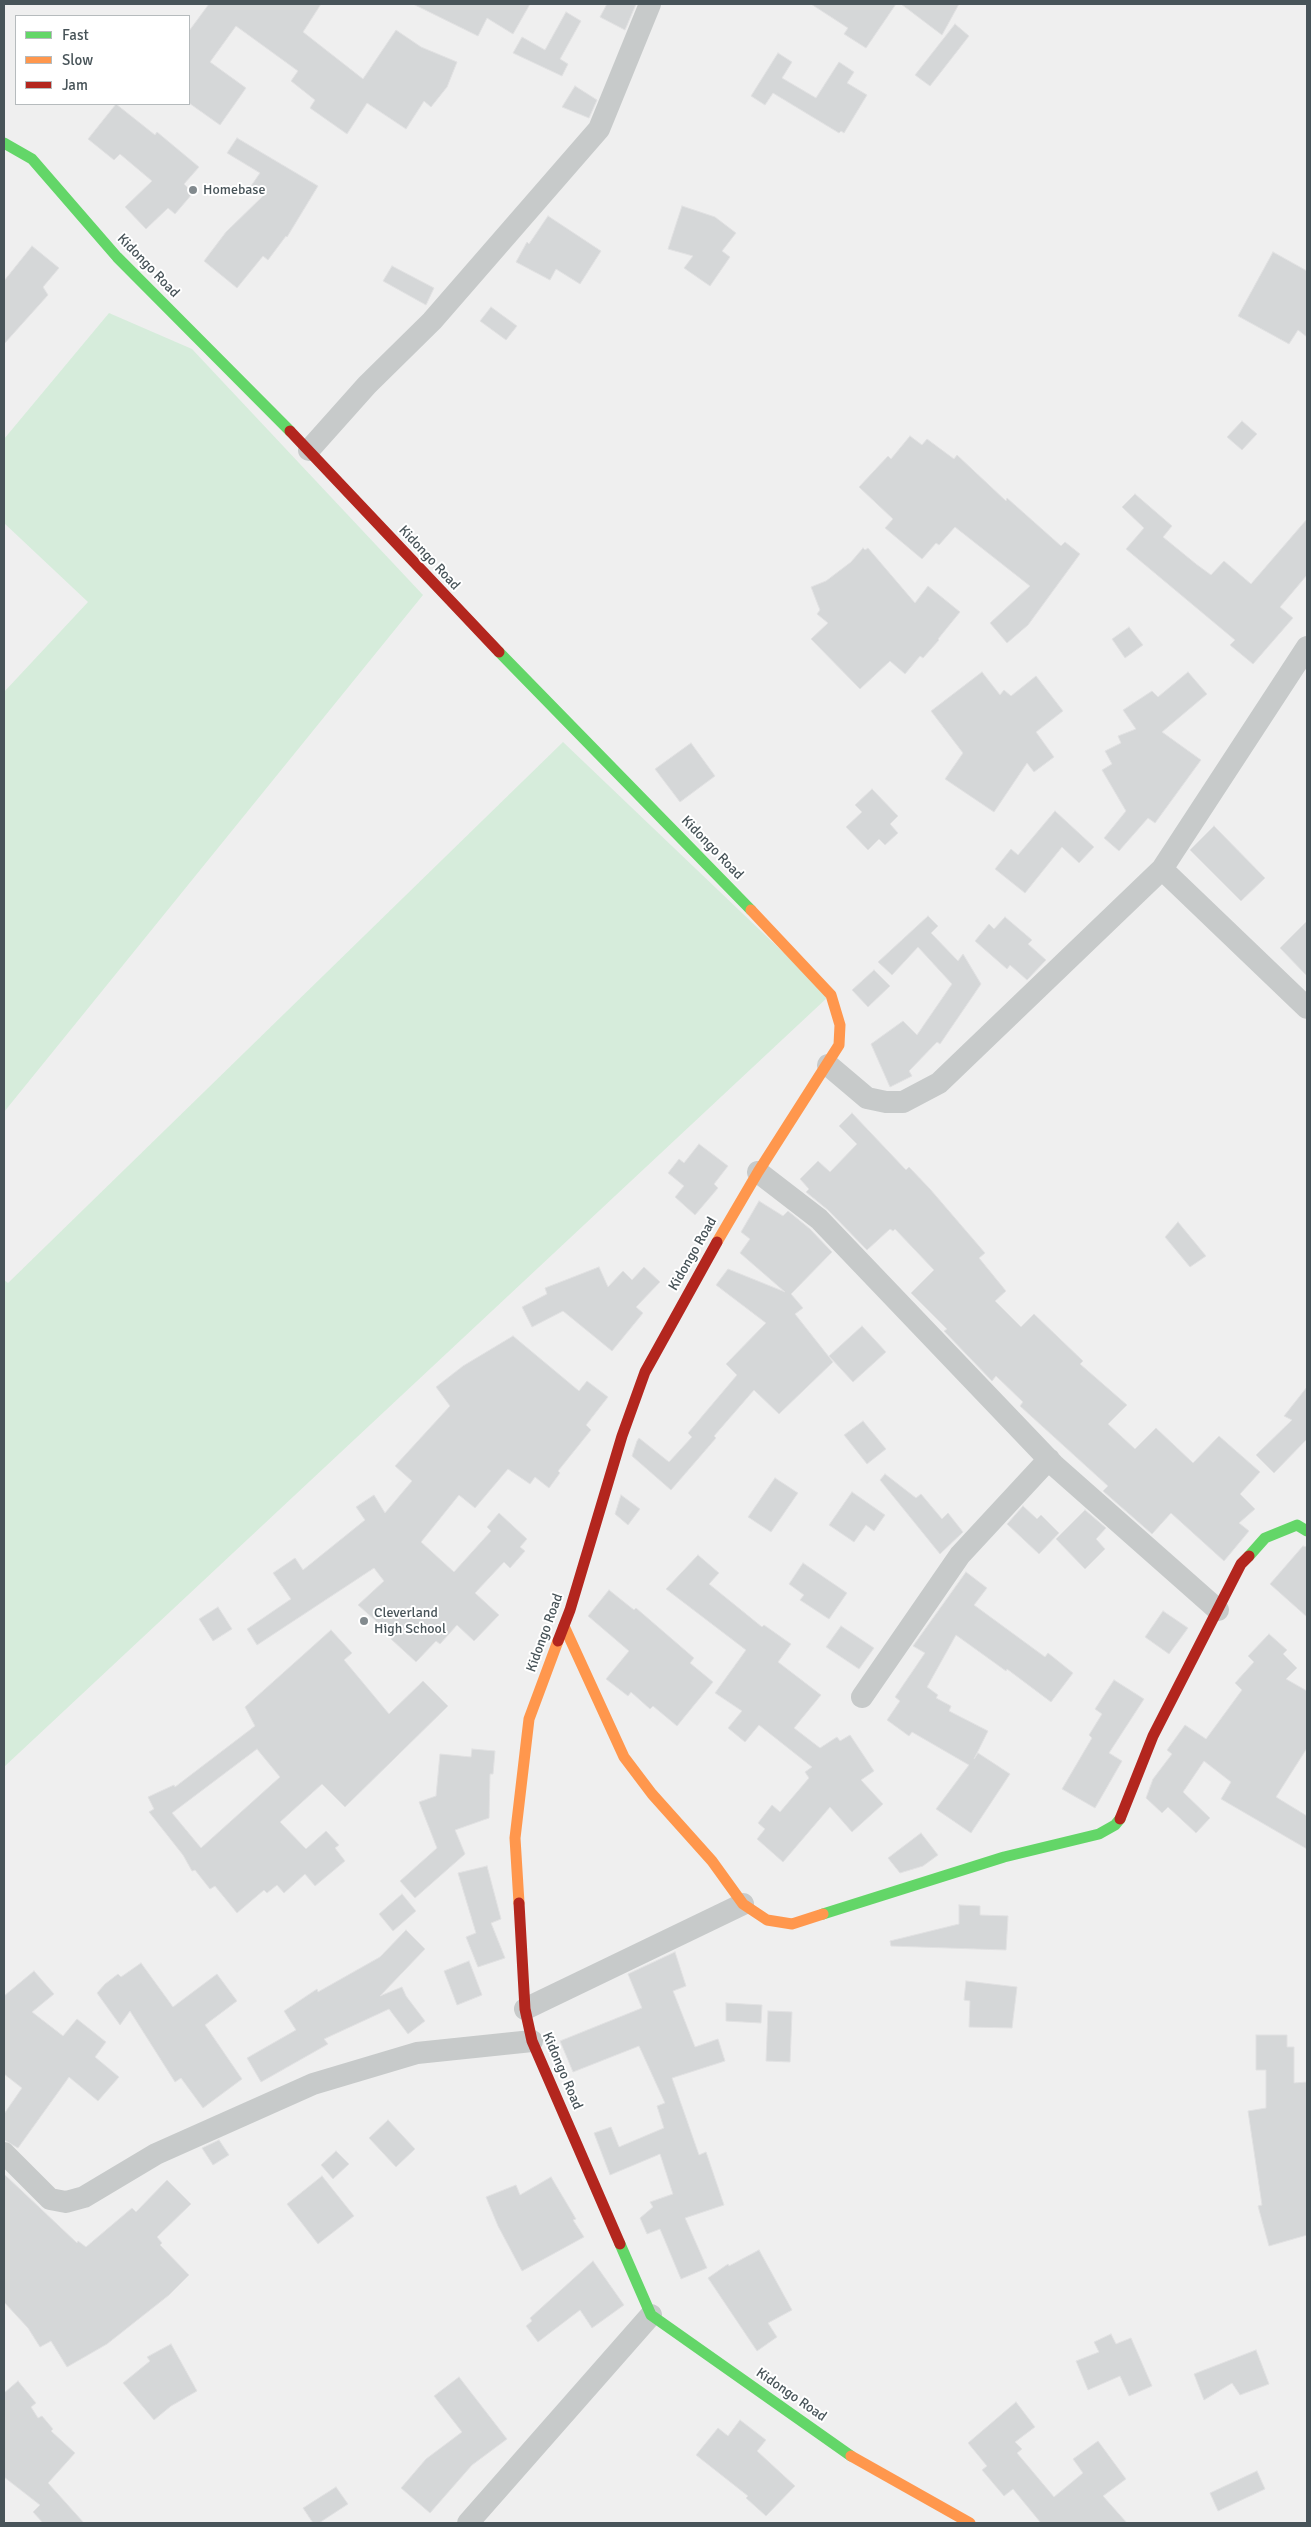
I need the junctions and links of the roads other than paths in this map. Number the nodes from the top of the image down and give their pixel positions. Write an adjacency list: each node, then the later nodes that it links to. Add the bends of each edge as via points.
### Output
1 (650, 4): 3 (street, via 599,129 432,321 367,385)
2 (4, 143): 3 (street, Kidongo Road, via 32,159 117,257)
3 (309, 450): 7 (street, Kidongo Road, via 455,607 621,774 825,988 836,1006 840,1025 839,1045)
4 (1307, 648): 5 (street)
5 (1162, 870): 6 (street); 7 (street, via 939,1083 918,1096 903,1102 866,1098)
6 (1307, 1008)
7 (828, 1065): 8 (street, Kidongo Road)
8 (758, 1172): 9 (street, via 819,1219); 12 (street, Kidongo Road, via 683,1300 646,1372 622,1436)
9 (1049, 1459): 11 (street); 13 (street, via 960,1555)
10 (1307, 1531): 11 (street, via 1298,1526 1265,1538 1241,1564)
11 (1218, 1610): 14 (street, via 1153,1736 1123,1815 1115,1825 1099,1834 1004,1857 792,1924 767,1920)
12 (564, 1626): 14 (street, via 624,1757 652,1794 712,1861); 15 (street, Kidongo Road, via 529,1719 514,1838)
13 (862, 1697)
14 (743, 1904): 15 (street)
15 (525, 2009): 16 (street, Kidongo Road)
16 (532, 2041): 17 (street, via 417,2053 313,2084 156,2154 84,2197 66,2202 50,2199); 18 (street, Kidongo Road)
17 (4, 2153)
18 (651, 2315): 19 (street); 20 (street, Kidongo Road, via 850,2455)
19 (468, 2523)
20 (970, 2523)

